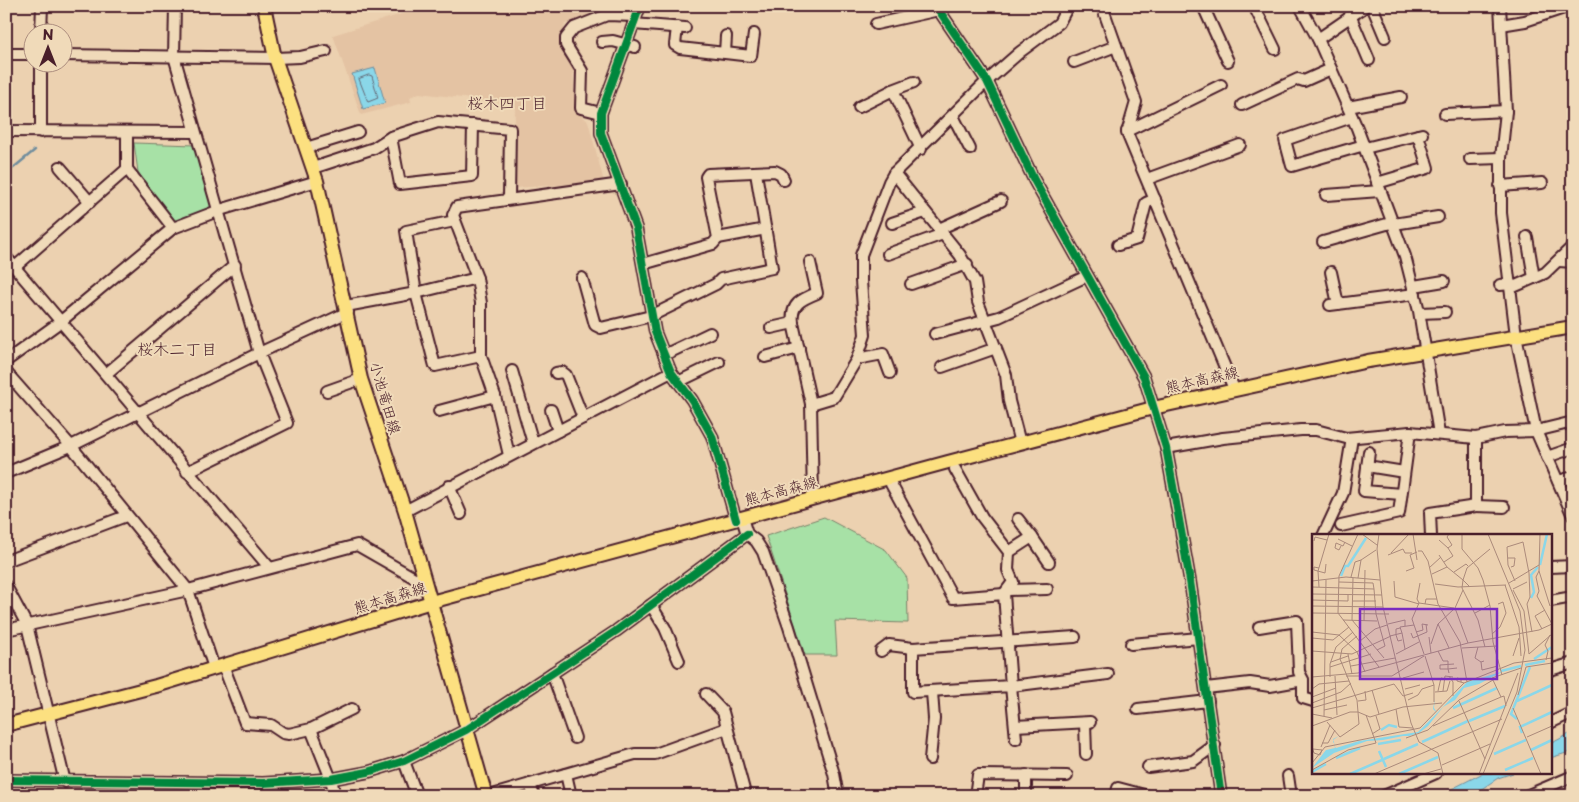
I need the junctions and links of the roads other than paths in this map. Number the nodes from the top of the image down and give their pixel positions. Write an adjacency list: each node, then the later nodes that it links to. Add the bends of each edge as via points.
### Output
1 (42, 6): 17 (street)
2 (175, 6): 33 (street)
3 (264, 6): 34 (main road, 小池竜田線)
4 (1068, 6): 40 (street, via 1059,23)
5 (1102, 6): 26 (street)
6 (1203, 6): 36 (street)
7 (1254, 6): 27 (street)
8 (1300, 6): 23 (street)
9 (1366, 6): 16 (street)
10 (1372, 6): 22 (street)
11 (1500, 6): 19 (street)
12 (1567, 7): 14 (street)
13 (937, 8): 18 (street); 40 (street)
14 (1549, 9): 19 (street)
15 (636, 15): 25 (street); 29 (street, via 681,28 676,46); 49 (street, via 607,15 574,28 566,38 566,46 582,71 581,108)
16 (1350, 15): 23 (street); 35 (street)
17 (41, 22)
18 (876, 24)
19 (1501, 25): 47 (street)
20 (754, 34): 29 (street, via 751,56)
21 (726, 36): 29 (street)
22 (1385, 37)
23 (1318, 39): 38 (street)
24 (602, 42): 25 (street, via 613,41)
25 (630, 46): 49 (street)
26 (1116, 46): 37 (street); 58 (street, via 1136,104)
27 (1275, 49)
28 (326, 52): 34 (street)
29 (725, 53)
30 (6, 54): 31 (street)
31 (22, 54)
32 (72, 55): 33 (street)
33 (174, 56): 34 (street); 56 (street)
34 (275, 58): 62 (main road, 小池竜田線)
35 (1368, 60)
36 (1228, 61)
37 (1074, 62)
38 (1331, 69): 45 (street); 48 (street)
39 (41, 72): 54 (street)
40 (987, 81): 51 (street); 108 (street, via 1034,180)
41 (914, 82): 43 (street)
42 (1221, 85): 58 (street)
43 (893, 90): 46 (street); 63 (street, via 897,107)
44 (1401, 97): 48 (street)
45 (1242, 105)
46 (859, 107)
47 (1506, 111): 50 (street); 65 (street)
48 (1350, 112): 61 (street); 61 (street, via 1285,140 1292,166)
49 (600, 113): 76 (street, via 603,140)
50 (1445, 114)
51 (953, 116): 63 (street); 64 (street)
52 (473, 125): 59 (street, via 442,121); 59 (street, via 472,176 400,184); 80 (street, via 510,129)
53 (6, 131): 54 (street)
54 (41, 132): 55 (street)
55 (127, 132): 56 (street); 69 (street)
56 (196, 132): 84 (street)
57 (358, 132): 62 (street)
58 (1127, 132): 72 (street)
59 (391, 137): 68 (street, via 374,148)
60 (1240, 145): 72 (street)
61 (1364, 146): 78 (street); 78 (street, via 1420,134 1428,168)
62 (306, 148): 68 (main road, 小池竜田線)
63 (921, 149): 71 (street)
64 (970, 149)
65 (1501, 158): 66 (street); 77 (street)
66 (1470, 159)
67 (60, 166): 83 (street)
68 (313, 168): 74 (main road, 小池竜田線)
69 (128, 169): 83 (street); 90 (street)
70 (756, 173): 73 (street, via 775,171); 91 (street); 94 (street, via 707,175)
71 (894, 173): 85 (street); 137 (street, via 862,248 860,281 866,330)
72 (1147, 179): 81 (street)
73 (784, 180)
74 (317, 181): 84 (street); 118 (main road, 小池竜田線)
75 (1542, 183): 77 (street)
76 (621, 184): 80 (street); 103 (street, via 636,228)
77 (1500, 186): 115 (street)
78 (1379, 187): 79 (street); 89 (street)
79 (1326, 195)
80 (509, 198): 87 (street, via 459,206 454,211)
81 (1155, 199): 96 (street, via 1146,203 1137,239); 149 (street)
82 (1001, 201): 92 (street)
83 (90, 202): 106 (street)
84 (220, 210): 90 (street); 105 (street)
85 (925, 212): 88 (street); 92 (street)
86 (1438, 217): 89 (street)
87 (455, 221): 109 (street); 117 (street, via 406,231)
88 (892, 223)
89 (1394, 223): 95 (street); 116 (street)
90 (173, 228): 123 (street)
91 (766, 229): 94 (street); 121 (street, via 772,268 721,279)
92 (941, 232): 98 (street); 104 (street)
93 (1527, 237): 111 (street)
94 (718, 238): 103 (street, via 713,244)
95 (1323, 242)
96 (1118, 245)
97 (1573, 246): 100 (street)
98 (888, 254)
99 (6, 257): 106 (street)
100 (1559, 261): 102 (street); 111 (street)
101 (810, 262): 124 (street, via 817,293 803,298 796,305)
102 (1573, 262)
103 (643, 264): 121 (street)
104 (966, 264): 113 (street); 122 (street, via 975,282)
105 (235, 265): 133 (street); 146 (street)
106 (15, 267): 123 (street)
107 (1331, 272): 116 (street, via 1334,305)
108 (1087, 276): 122 (street, via 999,317); 153 (street, via 1135,358)
109 (477, 278): 117 (street); 135 (street, via 481,303)
110 (582, 278): 121 (street, via 596,327 614,326)
111 (1534, 278): 115 (street)
112 (1444, 281): 116 (street)
113 (911, 284)
114 (1500, 284): 115 (street)
115 (1511, 286): 129 (street)
116 (1414, 290): 120 (street)
117 (416, 293): 118 (street); 135 (street, via 436,366)
118 (347, 309): 133 (street); 147 (main road, 小池竜田線)
119 (1445, 312): 120 (street)
120 (1420, 313): 132 (street)
121 (650, 316): 134 (street)
122 (984, 319): 128 (street); 131 (street)
123 (60, 322): 138 (street); 146 (street)
124 (793, 323): 126 (street); 130 (street)
125 (1573, 327): 129 (main road, 熊本高森線)
126 (772, 328)
127 (710, 334): 134 (street)
128 (935, 334)
129 (1516, 336): 132 (main road, 熊本高森線); 160 (street)
130 (799, 348): 136 (street); 152 (street)
131 (996, 348): 140 (street); 166 (street, via 1006,375)
132 (1425, 351): 149 (main road, 熊本高森線); 162 (street)
133 (259, 353): 156 (street); 175 (street, via 287,423)
134 (664, 355): 143 (street)
135 (481, 356): 151 (street)
136 (765, 357)
137 (857, 359): 145 (street, via 883,354); 152 (street, via 834,397)
138 (6, 361)
139 (719, 362): 148 (street)
140 (942, 367)
141 (512, 371): 165 (street)
142 (6, 372): 167 (street)
143 (671, 372): 148 (street); 157 (street)
144 (556, 373): 157 (street, via 566,375)
145 (890, 373)
146 (106, 374): 156 (street)
147 (361, 378): 150 (street); 186 (main road, 小池竜田線)
148 (678, 382): 190 (street, via 712,436)
149 (1234, 389): 153 (main road, 熊本高森線)
150 (328, 391)
151 (494, 396): 154 (street); 171 (street)
152 (811, 404): 183 (street)
153 (1153, 408): 166 (main road, 熊本高森線); 168 (street)
154 (440, 410)
155 (551, 410): 159 (street)
156 (137, 414): 167 (street); 175 (street)
157 (583, 418): 159 (street)
158 (1573, 422): 160 (street)
159 (558, 431): 165 (street)
160 (1536, 431): 164 (street, via 1505,432); 172 (street)
161 (1410, 432): 162 (street); 163 (street); 176 (street)
162 (1439, 434): 164 (street)
163 (1352, 438): 168 (street, via 1302,430); 194 (street, via 1343,493)
164 (1476, 438): 184 (street)
165 (533, 443): 171 (street)
166 (1020, 443): 183 (main road, 熊本高森線)
167 (71, 446): 177 (street); 188 (street)
168 (1166, 448): 216 (street)
169 (1573, 448): 172 (street)
170 (1369, 452): 173 (street)
171 (509, 455): 181 (street)
172 (1547, 457): 179 (street)
173 (1367, 466): 176 (street); 182 (street, via 1364,491)
174 (955, 469): 197 (street, via 982,517)
175 (187, 472): 201 (street)
176 (1404, 472): 182 (street)
177 (6, 473)
178 (1573, 476): 179 (street)
179 (1558, 481): 189 (street)
180 (891, 484): 207 (street, via 953,598)
181 (449, 486): 186 (street); 187 (street)
182 (1401, 494): 192 (street, via 1399,513)
183 (813, 499): 190 (main road, 熊本高森線)
184 (1476, 506): 185 (street); 195 (street, via 1430,513)
185 (1504, 507)
186 (405, 511): 203 (main road, 小池竜田線)
187 (461, 514)
188 (126, 516): 198 (street); 206 (street)
189 (1573, 516)
190 (739, 519): 193 (street); 210 (main road, 熊本高森線)
191 (1018, 519): 196 (street)
192 (1341, 526)
193 (747, 534): 211 (street); 268 (street, via 762,552 789,627)
194 (1324, 534)
195 (1431, 534)
196 (1032, 537): 197 (street); 199 (street)
197 (1009, 552): 207 (street, via 1008,570 1013,582)
198 (6, 561)
199 (1049, 562)
200 (1573, 566): 202 (street)
201 (269, 567): 203 (street, via 357,545); 206 (street)
202 (1552, 567)
203 (425, 584): 210 (main road, 小池竜田線)
204 (6, 586): 212 (street)
205 (1047, 589): 207 (street)
206 (188, 590): 212 (street); 223 (street)
207 (1007, 592): 217 (street)
208 (1573, 597): 209 (street)
209 (1552, 600)
210 (431, 602): 223 (main road, 熊本高森線); 243 (main road, 小池竜田線)
211 (651, 605): 221 (street); 225 (street)
212 (27, 625): 214 (street); 237 (street)
213 (1259, 627): 227 (street, via 1297,621 1299,672)
214 (6, 630)
215 (1075, 637): 217 (street)
216 (1199, 638): 218 (street); 229 (street)
217 (1008, 640): 219 (street); 228 (street)
218 (1131, 644)
219 (914, 648): 220 (street, via 889,646); 230 (street, via 913,692)
220 (881, 652)
221 (679, 661)
222 (1573, 663): 224 (street)
223 (218, 667): 237 (main road, 熊本高森線); 242 (street, via 245,724 271,725 283,734)
224 (1552, 669)
225 (552, 673): 243 (street); 244 (street)
226 (1108, 674): 228 (street)
227 (1303, 680): 229 (street, via 1270,686 1250,683); 233 (street, via 1303,698)
228 (1011, 686): 230 (street); 240 (street)
229 (1206, 688): 232 (street)
230 (932, 692): 248 (street, via 934,719)
231 (706, 694): 241 (street, via 722,712)
232 (1208, 701): 235 (street); 246 (street)
233 (1312, 701)
234 (352, 709): 242 (street)
235 (1138, 709)
236 (1573, 712): 238 (street)
237 (49, 714): 239 (main road, 熊本高森線); 259 (street)
238 (1552, 721)
239 (6, 725)
240 (1015, 726): 245 (street); 247 (street, via 1088,722)
241 (727, 728): 251 (street, via 655,754 635,754); 261 (street)
242 (311, 729): 257 (street)
243 (466, 730): 249 (street); 264 (main road, 小池竜田線)
244 (574, 738)
245 (1016, 739)
246 (1215, 745): 250 (street, via 1193,761); 273 (street)
247 (1086, 754)
248 (930, 759)
249 (404, 761): 257 (street); 263 (street)
250 (1148, 768)
251 (566, 774): 260 (street); 267 (street)
252 (1434, 774): 275 (street)
253 (1026, 775): 254 (street); 269 (street, via 978,775); 270 (street)
254 (1067, 776)
255 (1288, 776): 274 (street)
256 (1573, 776): 276 (street)
257 (331, 779): 259 (street, via 263,783); 262 (street)
258 (6, 780): 259 (street)
259 (65, 782)
260 (530, 784): 265 (street); 266 (street)
261 (744, 790)
262 (335, 796)
263 (417, 796)
264 (486, 796)
265 (489, 796)
266 (534, 796)
267 (571, 796)
268 (838, 796)
269 (975, 796)
270 (1026, 796)
271 (1116, 796): 272 (street, via 1118,788)
272 (1148, 796)
273 (1221, 796)
274 (1291, 796)
275 (1384, 796)
276 (1526, 796)

